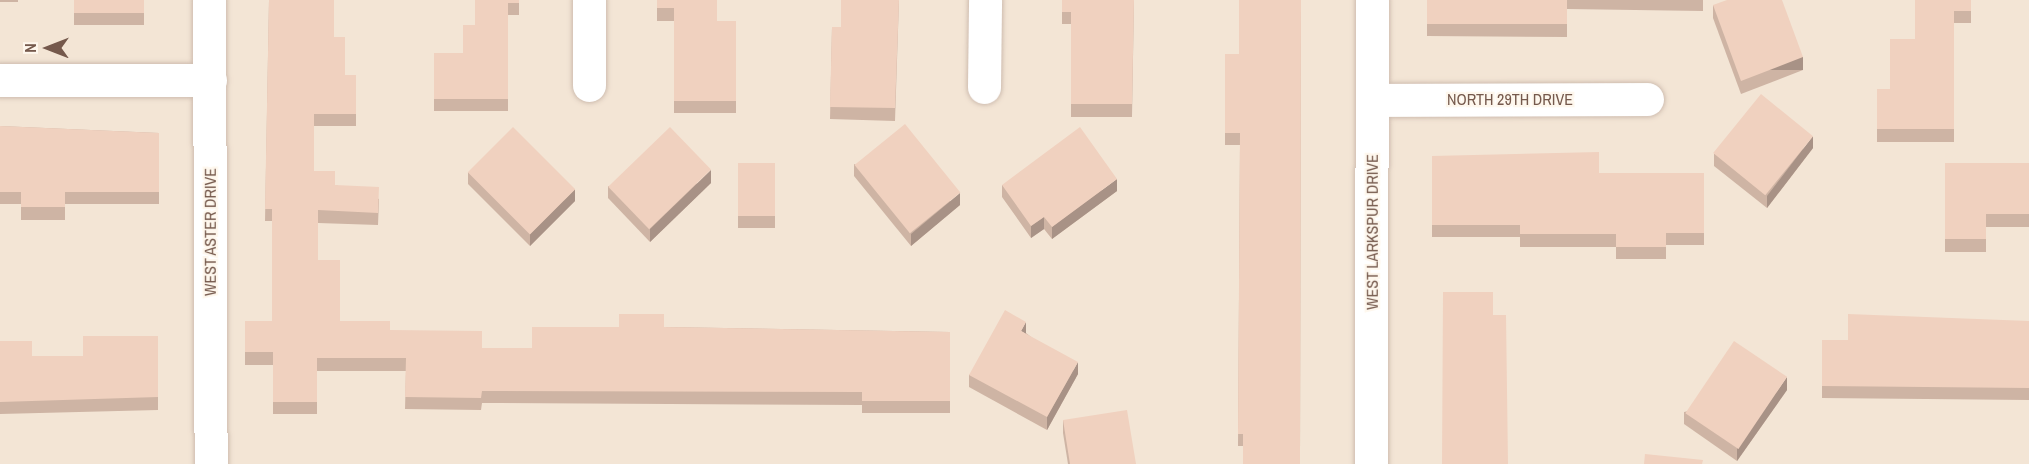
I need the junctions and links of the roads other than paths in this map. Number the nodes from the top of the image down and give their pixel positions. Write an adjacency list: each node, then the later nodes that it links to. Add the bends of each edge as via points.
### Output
1 (209, 0): 6 (street, WEST ASTER DRIVE)
2 (589, 0): 7 (street)
3 (985, 0): 8 (street)
4 (1372, 0): 10 (street, WEST LARKSPUR DRIVE)
5 (0, 80): 6 (street)
6 (210, 80): 11 (street, WEST ASTER DRIVE)
7 (590, 85)
8 (984, 87)
9 (1647, 99): 10 (street, NORTH 29TH DRIVE)
10 (1372, 100): 12 (street, WEST LARKSPUR DRIVE)
11 (211, 464)
12 (1371, 464)

